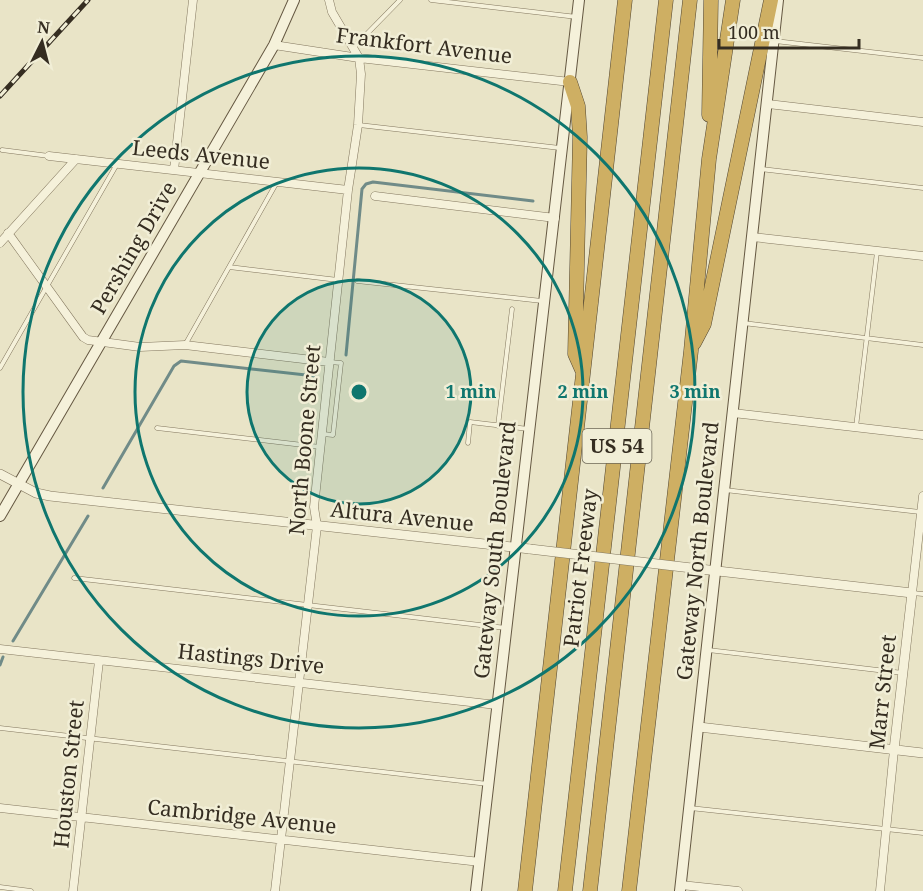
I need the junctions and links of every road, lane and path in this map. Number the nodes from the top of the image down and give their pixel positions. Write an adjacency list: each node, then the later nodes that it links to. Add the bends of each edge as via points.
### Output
1 (193, 0): 31 (street)
2 (329, 0): 17 (street, North Boone Street)
3 (400, 0): 17 (lane)
4 (431, 0): 14 (lane)
5 (579, 0): 14 (main road, Gateway South Boulevard)
6 (625, 0): 59 (highway)
7 (666, 0): 110 (highway, Patriot Freeway / US 54)
8 (690, 0): 111 (highway, US 54)
9 (711, 0): 28 (highway)
10 (732, 0): 28 (highway)
11 (771, 0): 54 (highway, via 704,324)
12 (778, 0): 15 (main road, Gateway North Boulevard)
13 (295, 1): 16 (main road, Pershing Drive)
14 (577, 17): 20 (main road, Gateway South Boulevard)
15 (774, 41): 19 (lane); 21 (main road, Gateway North Boulevard)
16 (274, 45): 18 (street, Frankfort Avenue); 32 (main road, Pershing Drive)
17 (354, 48): 18 (street, North Boone Street)
18 (359, 58): 20 (street, Frankfort Avenue); 23 (street, North Boone Street)
19 (923, 58)
20 (570, 82): 24 (main road, Gateway South Boulevard); 59 (highway, via 578,106 580,137 575,354)
21 (768, 104): 22 (street); 30 (main road, Gateway North Boulevard)
22 (923, 122)
23 (358, 125): 24 (lane); 35 (street, North Boone Street)
24 (563, 148): 37 (main road, Gateway South Boulevard)
25 (2, 150): 26 (lane)
26 (49, 156): 27 (street, Leeds Avenue)
27 (76, 159): 29 (street, Leeds Avenue); 38 (street)
28 (709, 159): 54 (highway)
29 (117, 164): 31 (street, Leeds Avenue); 46 (lane)
30 (760, 169): 34 (lane); 39 (main road, Gateway North Boulevard)
31 (174, 170): 32 (street, Leeds Avenue)
32 (200, 173): 33 (street, Leeds Avenue); 51 (main road, Pershing Drive)
33 (277, 182): 35 (street, Leeds Avenue); 43 (lane)
34 (923, 188)
35 (348, 190): 44 (street, North Boone Street)
36 (375, 196): 37 (street)
37 (555, 218): 47 (main road, Gateway South Boulevard)
38 (9, 233): 40 (street); 46 (street)
39 (752, 237): 41 (street); 49 (main road, Gateway North Boulevard)
40 (0, 243)
41 (877, 251): 42 (street); 50 (lane)
42 (923, 256)
43 (230, 267): 44 (lane); 52 (lane)
44 (338, 280): 57 (street, North Boone Street)
45 (357, 281): 47 (lane)
46 (47, 286): 51 (street, via 83,337); 56 (lane)
47 (544, 301): 64 (main road, Gateway South Boulevard)
48 (512, 309): 61 (lane)
49 (742, 323): 50 (lane); 60 (main road, Gateway North Boulevard)
50 (867, 338): 53 (lane); 62 (lane)
51 (101, 343): 52 (street, via 140,347); 70 (main road, Pershing Drive)
52 (185, 345): 57 (street)
53 (923, 345)
54 (691, 351): 112 (highway)
55 (0, 357): 56 (lane)
56 (3, 362): 58 (lane)
57 (329, 362): 65 (street, North Boone Street); 65 (lane, via 341,363 333,435)
58 (0, 368)
59 (584, 372): 109 (highway)
60 (733, 413): 62 (street); 71 (main road, Gateway North Boulevard)
61 (498, 426): 64 (lane); 67 (lane, via 470,422)
62 (856, 427): 66 (street)
63 (157, 428): 68 (lane)
64 (528, 429): 76 (main road, Gateway South Boulevard)
65 (322, 434): 68 (street, North Boone Street)
66 (923, 435)
67 (468, 443)
68 (321, 447): 75 (street, North Boone Street, via 314,507)
69 (0, 474): 70 (street, Altura Avenue)
70 (18, 484): 74 (main road, Pershing Drive); 75 (street, Altura Avenue, via 50,496)
71 (724, 490): 73 (lane); 77 (main road, Gateway North Boulevard)
72 (923, 496): 73 (street, Marr Street)
73 (921, 512): 79 (street, Marr Street)
74 (0, 516)
75 (317, 526): 76 (street, Altura Avenue); 81 (street, North Boone Street)
76 (514, 548): 77 (street, Altura Avenue, bridge); 82 (main road, Gateway South Boulevard)
77 (714, 571): 79 (street, Altura Avenue); 84 (main road, Gateway North Boulevard)
78 (74, 578): 81 (lane)
79 (912, 593): 80 (lane); 86 (street, Marr Street)
80 (923, 594)
81 (308, 605): 82 (lane); 87 (street, North Boone Street)
82 (506, 628): 88 (main road, Gateway South Boulevard)
83 (0, 649): 85 (street, Hastings Drive)
84 (708, 650): 86 (lane); 89 (main road, Gateway North Boulevard)
85 (99, 661): 87 (street, Hastings Drive); 91 (street, Houston Street)
86 (903, 673): 92 (street, Marr Street)
87 (299, 682): 88 (street, Hastings Drive); 94 (street, North Boone Street)
88 (497, 705): 95 (main road, Gateway South Boulevard)
89 (699, 727): 92 (street); 97 (main road, Gateway North Boulevard)
90 (0, 728): 91 (lane)
91 (91, 738): 94 (lane); 98 (street, Houston Street)
92 (894, 750): 93 (street); 99 (street, Marr Street)
93 (923, 753)
94 (290, 762): 95 (lane); 101 (street, North Boone Street)
95 (488, 784): 102 (main road, Gateway South Boulevard)
96 (0, 808): 98 (street, Cambridge Avenue)
97 (690, 808): 99 (lane); 104 (main road, Gateway North Boulevard)
98 (82, 818): 101 (street, Cambridge Avenue); 106 (street, Houston Street)
99 (887, 829): 100 (lane); 114 (street, Marr Street)
100 (923, 833)
101 (281, 840): 102 (street, Cambridge Avenue); 107 (street, North Boone Street)
102 (480, 862): 108 (main road, Gateway South Boulevard)
103 (0, 888): 105 (lane)
104 (680, 888): 113 (street)
105 (31, 891)
106 (73, 891)
107 (275, 891)
108 (476, 891)
109 (525, 891)
110 (565, 891)
111 (590, 891)
112 (629, 891)
113 (738, 891)
114 (880, 891)

